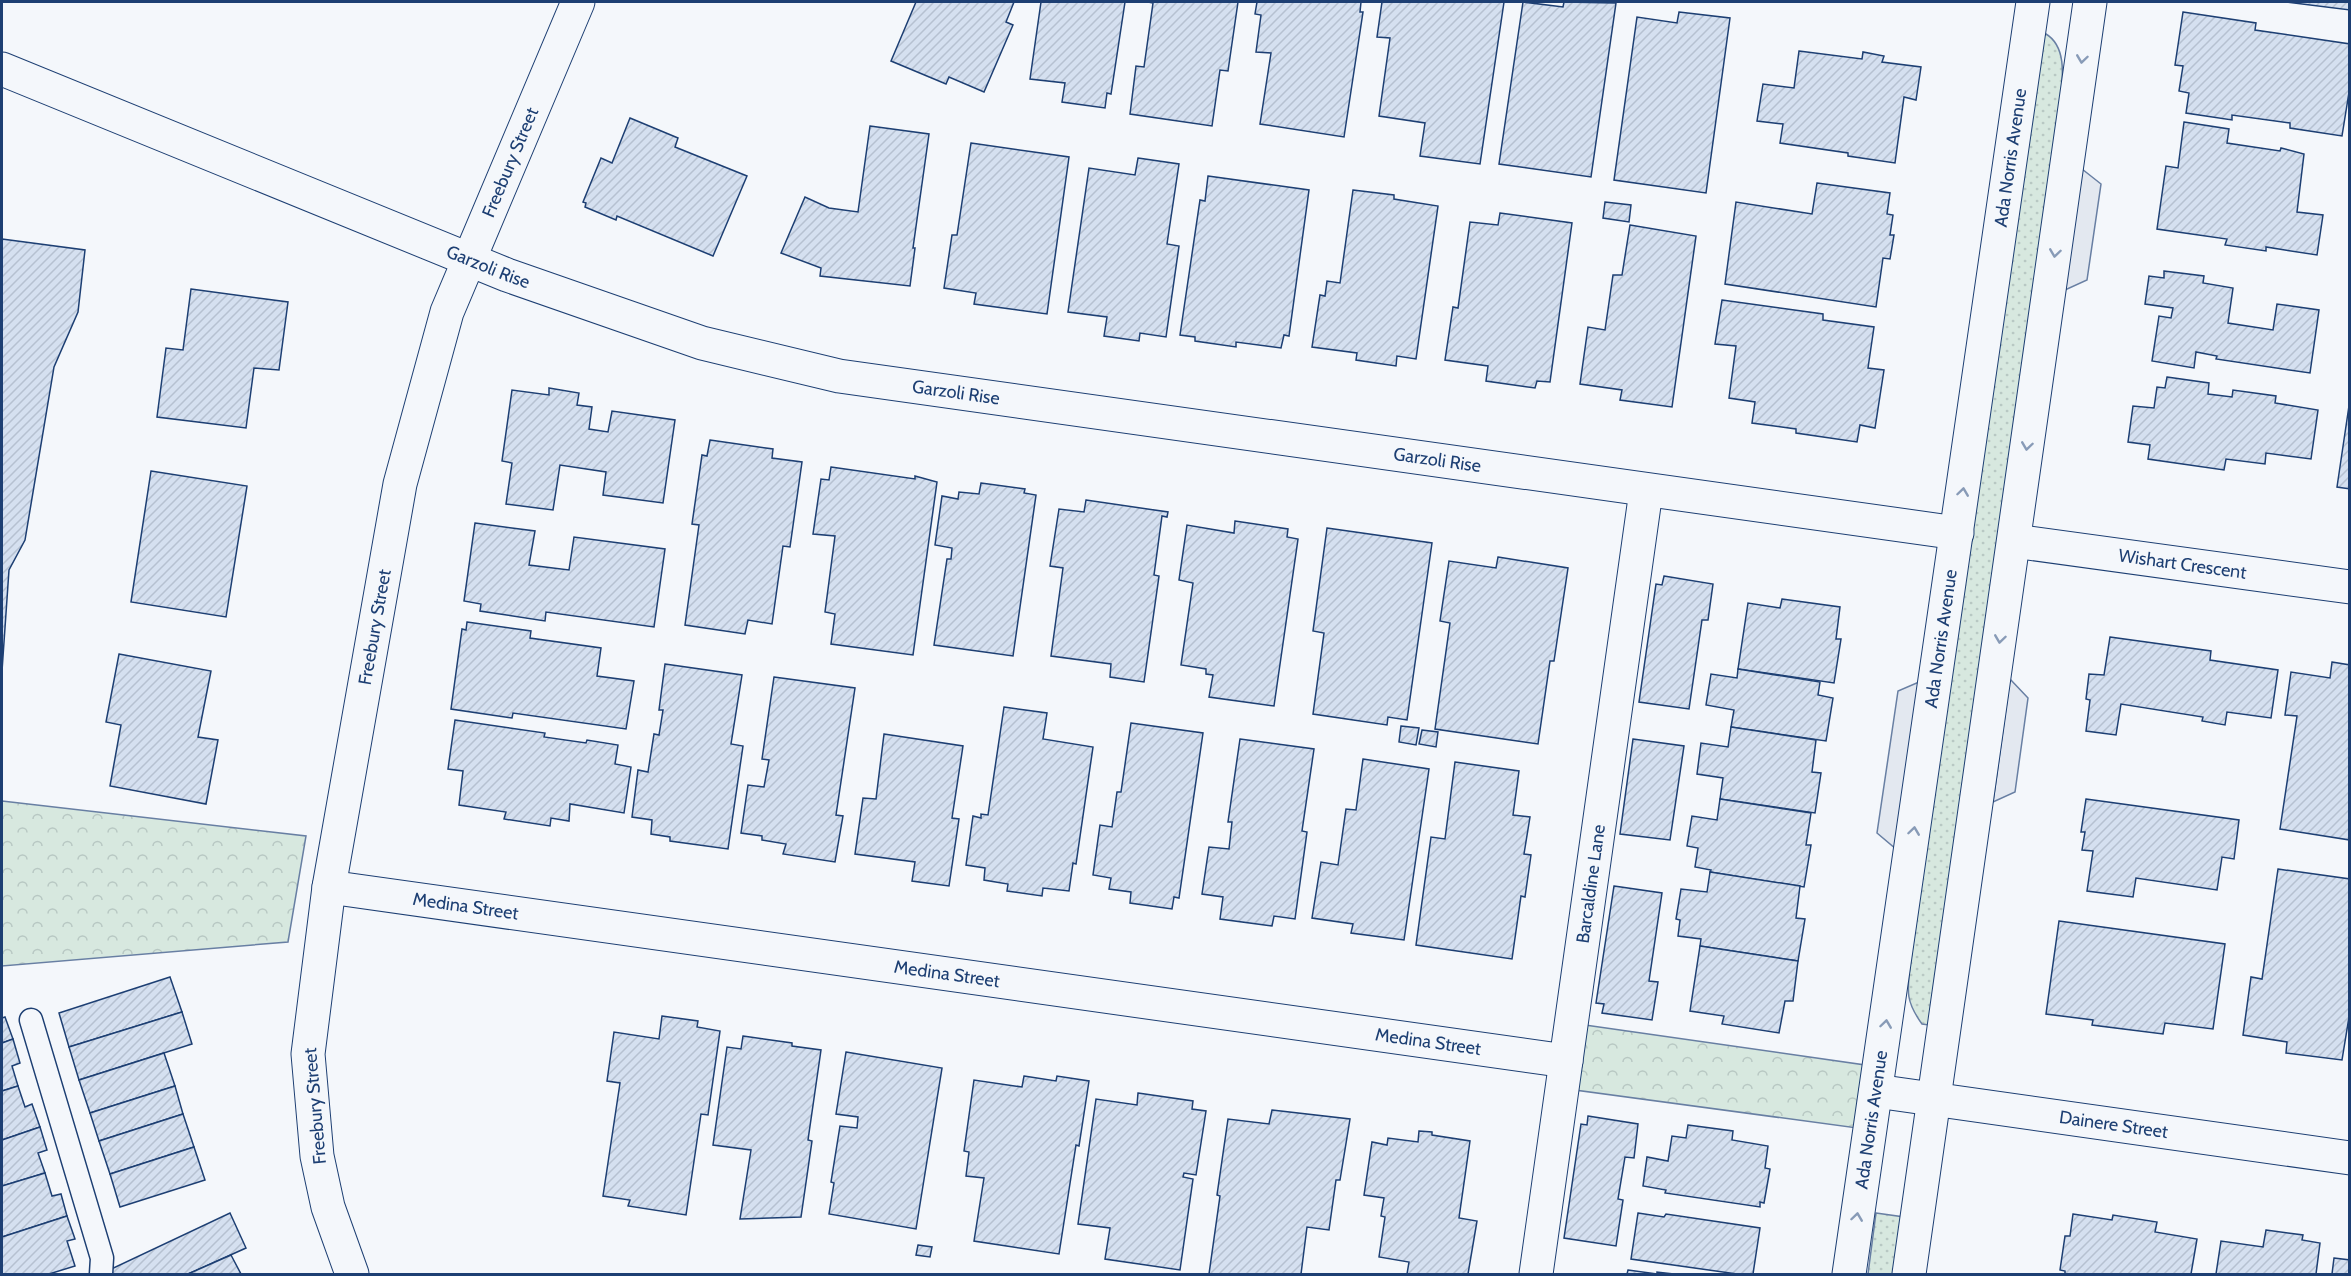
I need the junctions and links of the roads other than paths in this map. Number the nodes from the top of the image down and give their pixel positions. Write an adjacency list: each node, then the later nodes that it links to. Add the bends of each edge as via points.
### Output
1 (578, 2): 5 (street, Freebury Street)
2 (2033, 2): 7 (street, Ada Norris Avenue, one-way to 2)
3 (2090, 2): 8 (street, one-way to 8)
4 (2, 69): 5 (street, Garzoli Rise)
5 (469, 259): 6 (street, Garzoli Rise, via 702,343 839,376); 10 (street, Freebury Street, via 444,320 400,484)
6 (1646, 491): 7 (street, Garzoli Rise); 12 (street, Barcaldine Lane)
7 (1957, 533): 13 (street, Ada Norris Avenue, one-way to 7)
8 (2014, 541): 9 (street, Wishart Crescent); 14 (street, one-way to 14)
9 (2349, 587)
10 (329, 887): 12 (street, Medina Street); 17 (street, Freebury Street, via 308,1054 317,1156 328,1207)
11 (31, 1020): 16 (lane, via 102,1258)
12 (1566, 1060): 18 (street, Barcaldine Lane)
13 (1876, 1091): 14 (street, Dainere Street); 19 (street, Ada Norris Avenue, one-way to 13)
14 (1934, 1099): 15 (street, Dainere Street); 20 (street)
15 (2349, 1158)
16 (101, 1275)
17 (352, 1275)
18 (1536, 1275)
19 (1849, 1275)
20 (1909, 1275)

